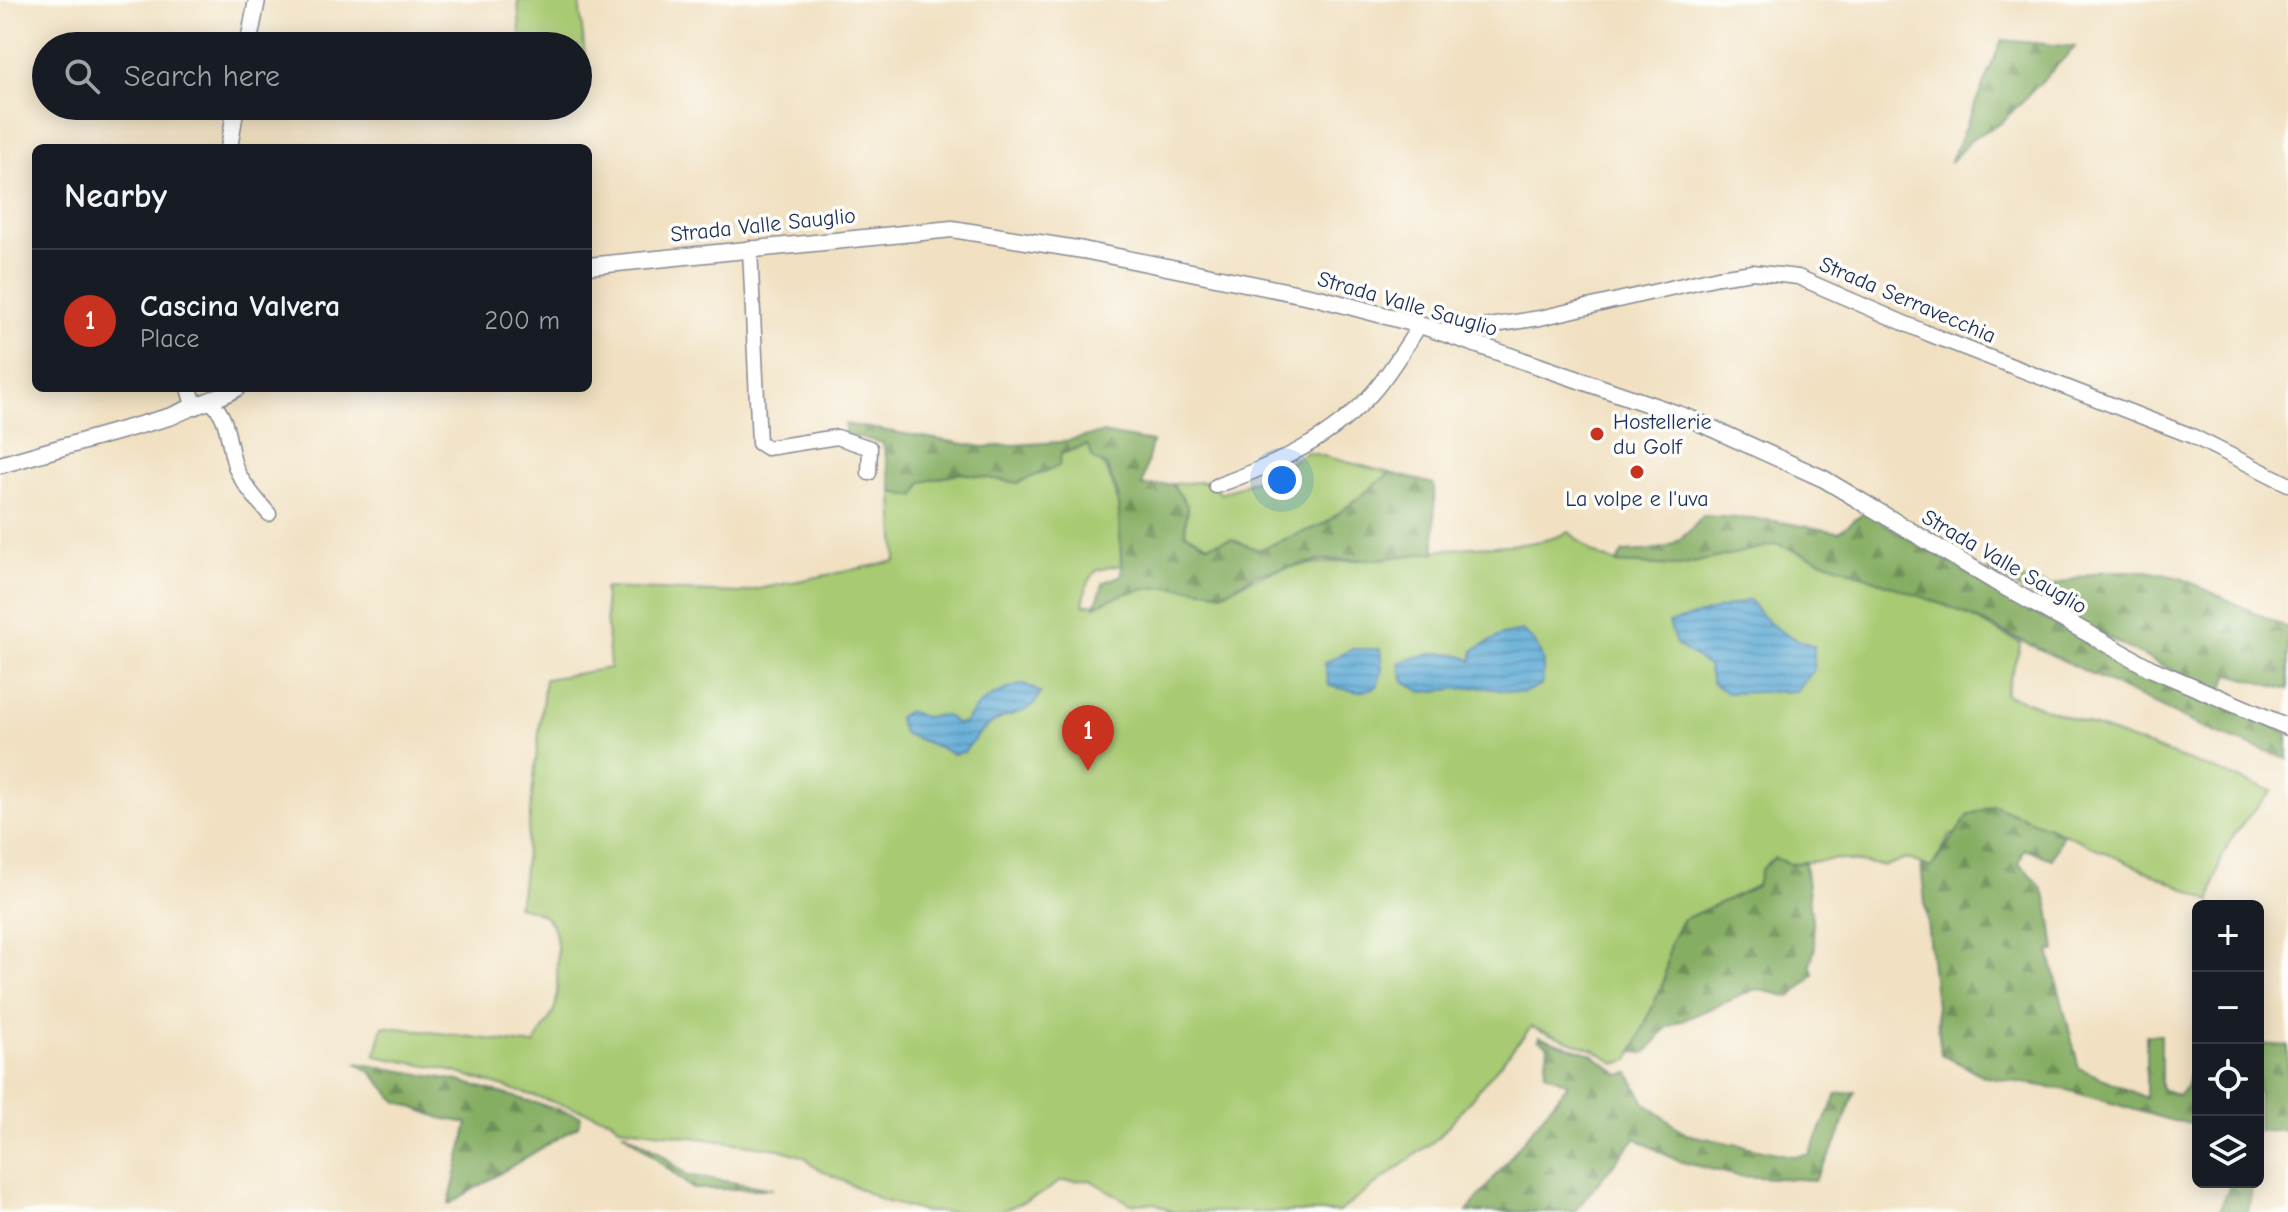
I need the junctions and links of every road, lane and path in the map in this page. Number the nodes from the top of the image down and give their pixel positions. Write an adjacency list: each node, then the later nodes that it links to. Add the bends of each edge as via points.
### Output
1 (257, 0): 2 (street)
2 (251, 32)
3 (234, 120): 4 (street)
4 (230, 144)
5 (750, 248): 6 (street, Strada Valle Sauglio); 7 (street, Strada Valle Sauglio, via 952,229 1319,298); 13 (street, via 759,443 767,448 837,437 870,448)
6 (592, 266)
7 (1420, 325): 8 (street, Strada Valle Sauglio); 15 (street, via 1373,392 1323,436 1266,468)
8 (1443, 333): 14 (street, Strada Serravecchia, via 1540,318 1718,277 1753,272 1798,277 2192,436); 17 (street, Strada Valle Sauglio, via 1689,418 1824,479 2150,668)
9 (192, 392): 11 (street)
10 (228, 392): 11 (street)
11 (202, 404): 12 (street); 16 (street, via 225,420 239,475)
12 (0, 465)
13 (869, 473)
14 (2288, 484)
15 (1216, 486)
16 (269, 514)
17 (2288, 727)

